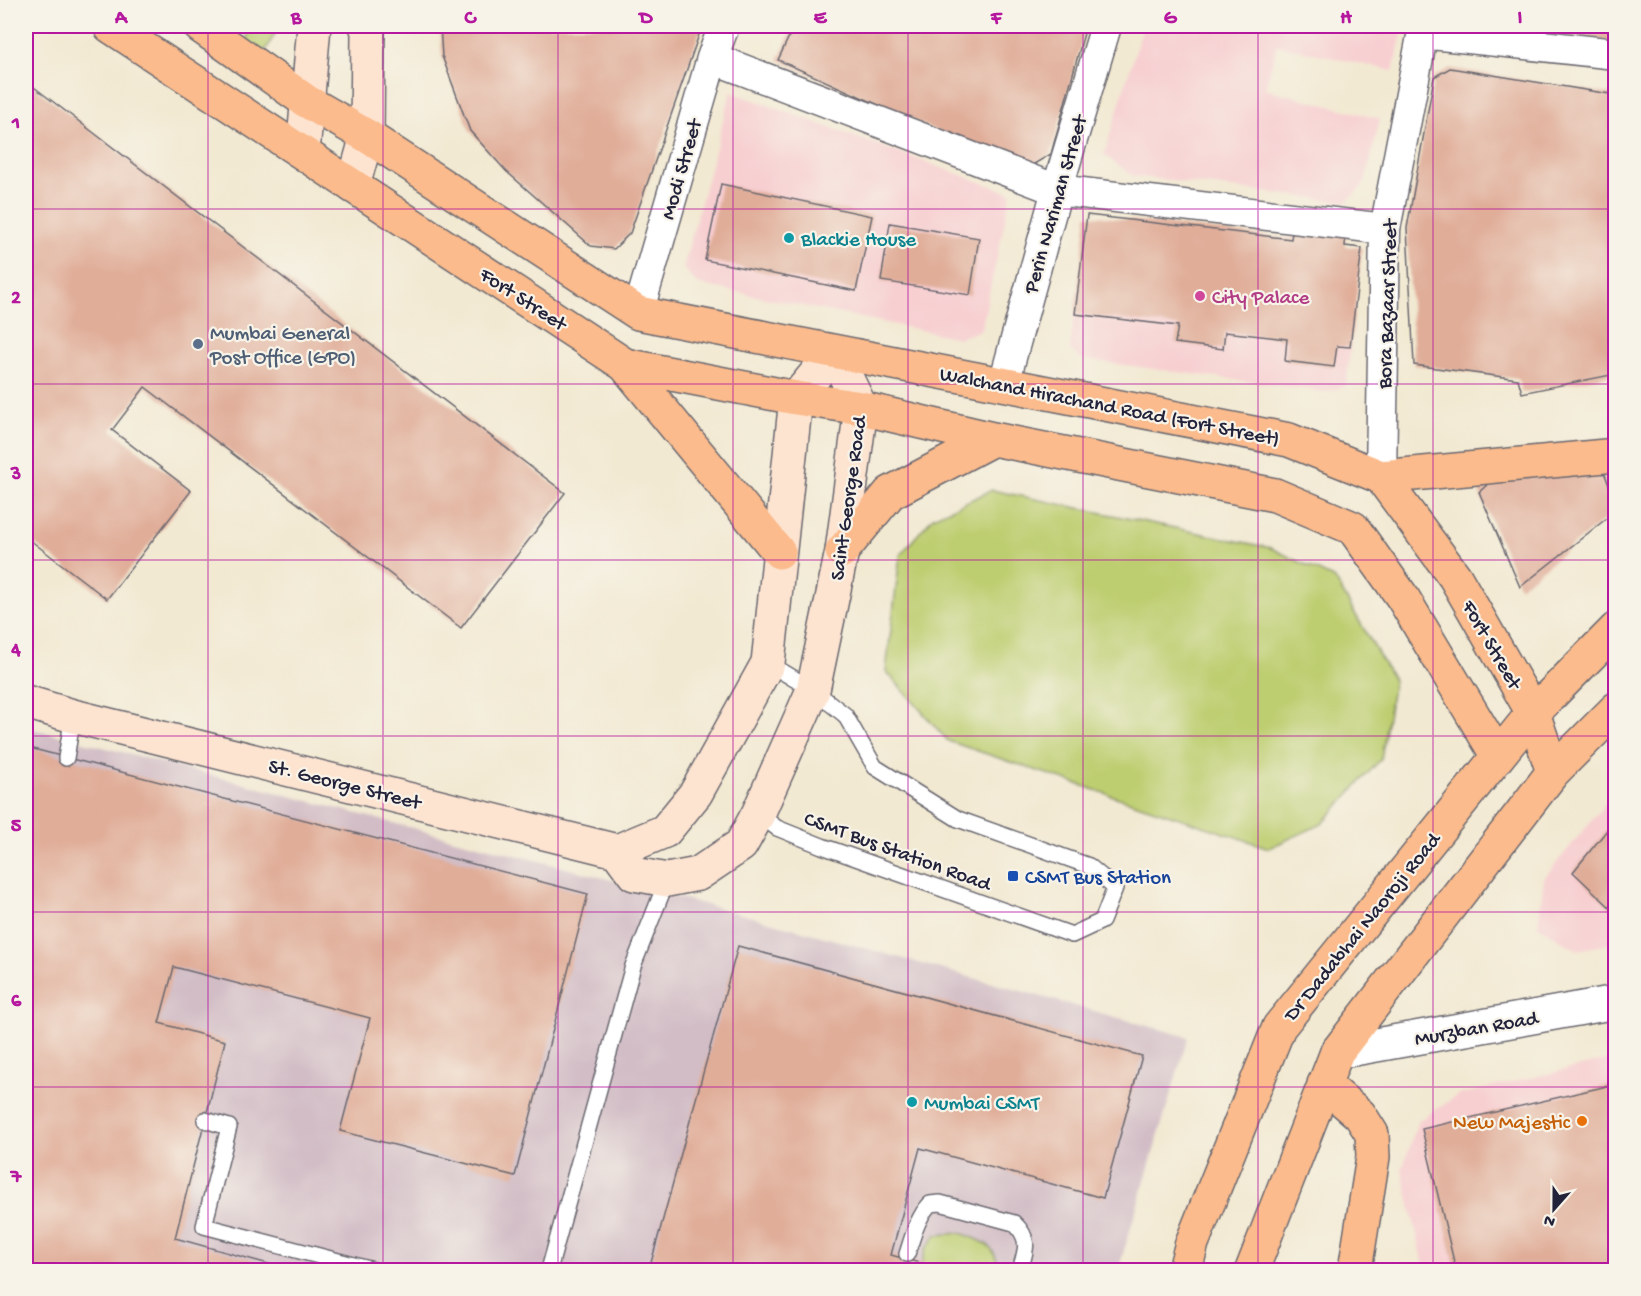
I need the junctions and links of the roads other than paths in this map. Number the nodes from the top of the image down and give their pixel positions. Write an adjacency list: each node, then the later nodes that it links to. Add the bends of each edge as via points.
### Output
1 (110, 26): 12 (main road, Fort Street)
2 (314, 26): 10 (main road)
3 (366, 26): 11 (main road)
4 (724, 26): 9 (street, Modi Street)
5 (1106, 26): 14 (street, Perin Nariman Street)
6 (208, 28): 10 (main road)
7 (1423, 29): 8 (street); 15 (street, Bora Bazaar Street)
8 (1616, 54)
9 (712, 58): 14 (street); 16 (street, Modi Street)
10 (306, 101): 11 (main road); 12 (main road)
11 (367, 136): 13 (main road); 16 (main road)
12 (303, 152): 13 (main road, Fort Street)
13 (352, 186): 18 (main road, Fort Street)
14 (1057, 190): 15 (street); 19 (street, Perin Nariman Street)
15 (1385, 229): 24 (street, Bora Bazaar Street)
16 (638, 313): 17 (main road)
17 (834, 352): 19 (main road, Walchand Hirachand Road (Fort Street)); 20 (main road); 21 (main road, Saint George Road)
18 (626, 365): 20 (main road, Fort Street); 26 (main road)
19 (1004, 383): 24 (main road, Walchand Hirachand Road (Fort Street), via 1289,440)
20 (796, 398): 21 (main road, Fort Street); 26 (main road)
21 (861, 408): 22 (main road, Fort Street); 25 (main road, Saint George Road)
22 (993, 439): 25 (main road, via 890,493); 34 (main road, via 1275,495 1353,528 1403,597)
23 (1616, 455): 24 (main road)
24 (1381, 477): 32 (main road, Fort Street, via 1455,577)
25 (842, 551): 29 (main road, Saint George Road)
26 (779, 552): 28 (main road)
27 (1616, 630): 32 (main road, Dr Dadabhai Naoroji Road)
28 (768, 663): 29 (lane, CSMT Bus Station Road); 38 (main road, via 696,793 665,831)
29 (813, 690): 37 (main road, Saint George Road); 37 (lane, CSMT Bus Station Road, via 844,715 875,767 958,819 1089,866 1115,888 1102,921 1072,935 822,846 777,828)
30 (26, 702): 33 (main road)
31 (1616, 709): 36 (main road)
32 (1533, 713): 34 (main road, Dr Dadabhai Naoroji Road); 36 (main road, Fort Street)
33 (73, 716): 35 (lane); 38 (main road, St. George Street)
34 (1497, 755): 36 (main road); 48 (main road, Dr Dadabhai Naoroji Road, via 1279,1027 1192,1243)
35 (66, 758)
36 (1553, 772): 41 (main road)
37 (758, 814): 39 (main road, Saint George Road, via 741,844 698,874)
38 (617, 851): 39 (main road, Saint George Road, via 634,874)
39 (667, 880): 46 (lane, via 633,966)
40 (1616, 1002): 41 (street, Murzban Road)
41 (1337, 1052): 42 (main road)
42 (1324, 1084): 49 (main road); 50 (main road, via 1360,1115 1372,1134)
43 (205, 1120): 45 (lane, via 229,1127 204,1226)
44 (907, 1254): 47 (lane, via 924,1211 930,1204 940,1203 1014,1223 1023,1231 1026,1243)
45 (373, 1270)
46 (549, 1270)
47 (1020, 1270)
48 (1185, 1270)
49 (1252, 1270)
50 (1355, 1270)

